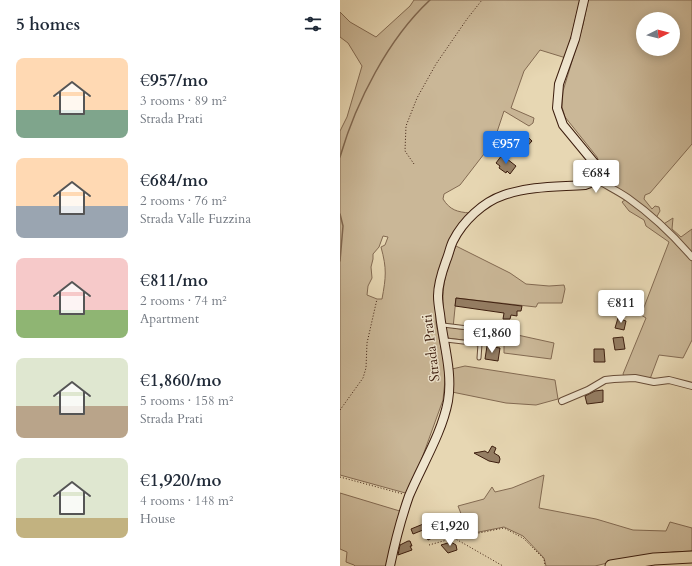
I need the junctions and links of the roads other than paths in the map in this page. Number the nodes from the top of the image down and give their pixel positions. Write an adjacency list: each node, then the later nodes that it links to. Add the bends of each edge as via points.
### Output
1 (584, 0): 2 (street, via 575,40 559,84 557,108 560,122)
2 (597, 168): 3 (street); 5 (street)
3 (596, 179): 4 (street, Strada Prati); 5 (street)
4 (585, 184): 5 (street); 7 (street, Strada Prati, via 518,191 498,198 476,212 453,240 441,276 438,295)
5 (607, 186): 6 (street, via 649,214)
6 (692, 257)
7 (441, 325): 8 (lane, via 501,332 506,332); 9 (street, Strada Prati)
8 (514, 326)
9 (444, 340): 10 (lane, via 480,344); 14 (street, Strada Prati, via 449,382 444,417 409,496)
10 (479, 358)
11 (692, 386): 12 (street, via 669,380 605,380)
12 (562, 401)
13 (692, 557): 15 (highway, via 654,559)
14 (390, 566)
15 (611, 566)

